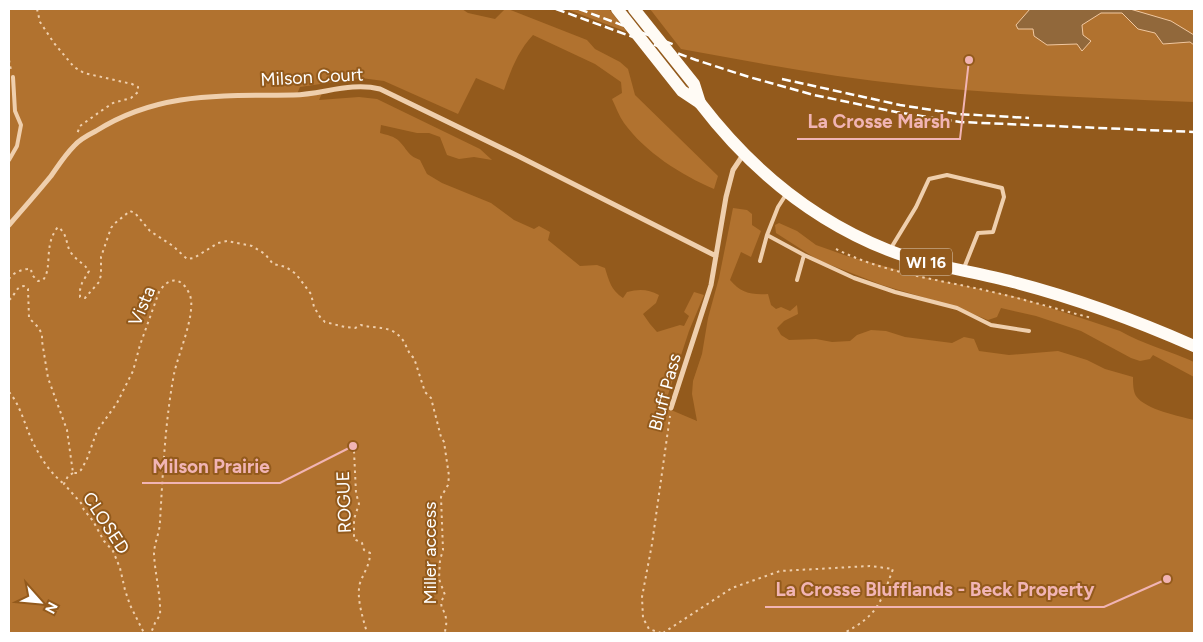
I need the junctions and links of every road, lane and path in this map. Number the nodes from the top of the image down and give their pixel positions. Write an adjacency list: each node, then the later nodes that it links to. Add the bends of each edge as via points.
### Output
1 (37, 9): 7 (path, via 40,22 74,67 138,87 138,92 131,98 113,103 80,126)
2 (617, 9): 6 (main road, WI 16, bridge, via 682,91)
3 (634, 9): 6 (main road, WI 16, bridge, via 694,84)
4 (9, 60): 5 (path)
5 (13, 77): 9 (lane, via 15,111 21,125 17,146)
6 (700, 103): 8 (main road, WI 16)
7 (74, 144): 11 (street, Milson Court); 16 (street, Milson Court, via 107,123 184,98 296,94 368,86 500,147)
8 (743, 155): 10 (main road, WI 16); 16 (street, Bluff Pass, via 733,170)
9 (9, 160)
10 (788, 192): 12 (lane); 14 (main road, WI 16, via 839,226)
11 (9, 225)
12 (767, 235): 15 (lane); 17 (lane)
13 (836, 249): 22 (path, via 864,262)
14 (889, 250): 18 (main road, WI 16); 18 (lane, via 929,180 947,174 1002,188 1004,197 993,232 978,233)
15 (804, 255): 20 (lane); 23 (lane, via 854,278 957,308 990,325)
16 (716, 256): 26 (street, Bluff Pass, via 711,284)
17 (760, 261)
18 (963, 270): 24 (main road, WI 16, via 1094,306)
19 (9, 279): 33 (path, Miller access, via 27,268 38,281 43,280 48,272 48,248 58,227 64,231 70,254 89,271 80,290 80,297 85,298 99,282 101,256 111,228 130,211 150,232 187,259 218,243 228,241 252,246 273,264 296,274 325,322 345,327 383,328 398,334 414,358 425,392 431,398 449,465 448,485 441,497 443,550 440,579 445,595 441,600 446,620)
20 (797, 280)
21 (9, 300): 28 (path, via 20,286 28,288 29,318 42,334 48,378 67,430)
22 (1092, 318)
23 (1029, 331)
24 (1194, 346)
25 (9, 392): 29 (path, CLOSED, via 40,456)
26 (671, 408): 34 (path, Bluff Pass, via 642,597 643,618 649,629)
27 (354, 451): 32 (path, ROGUE, via 359,504 354,519 354,539 370,553 359,597)
28 (73, 473): 29 (path, CLOSED); 31 (path, Vista, via 81,470 97,431 117,403 133,371 159,292 170,280 183,284 193,306 174,373 166,426 160,526 154,552 160,615)
29 (64, 484): 30 (path, CLOSED, via 113,551 130,605)
30 (144, 633)
31 (151, 633)
32 (367, 633)
33 (445, 633)
34 (662, 633): 35 (path, Bluff Pass, via 732,588 780,571 870,566 892,569 881,602 863,623)
35 (844, 633)

